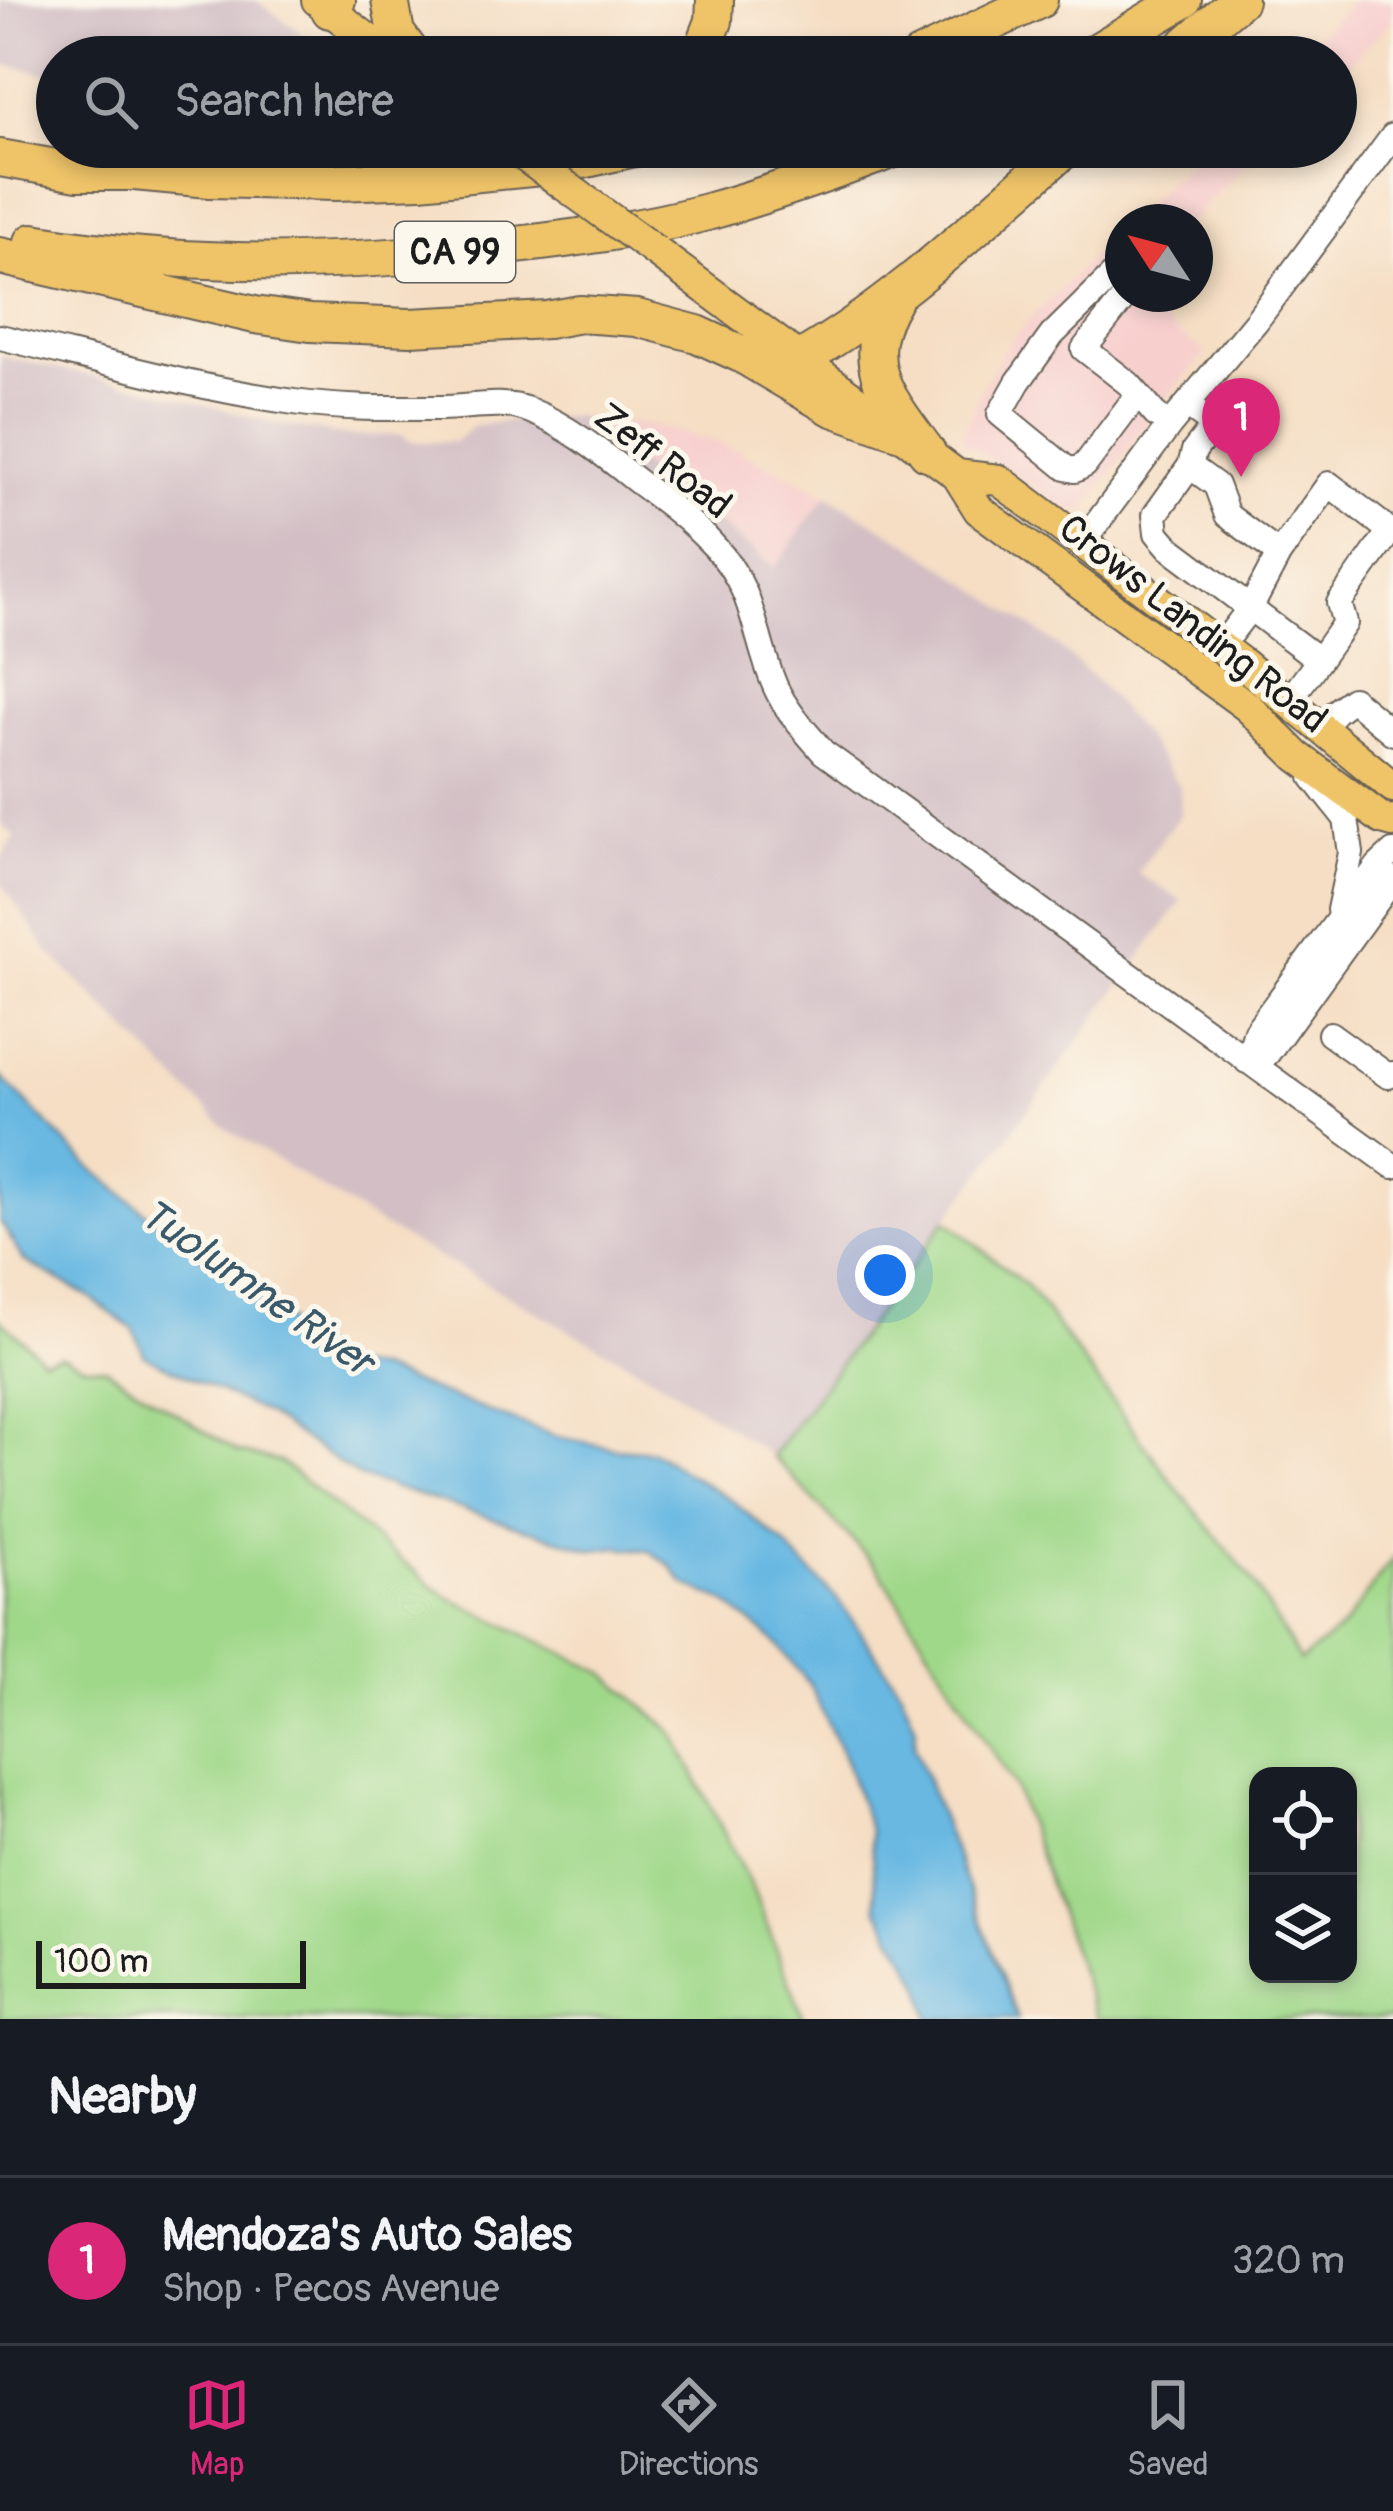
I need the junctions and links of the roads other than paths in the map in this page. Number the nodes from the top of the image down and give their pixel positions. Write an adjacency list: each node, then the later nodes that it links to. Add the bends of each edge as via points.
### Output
1 (390, 0): 8 (highway)
2 (715, 0): 9 (highway)
3 (1039, 0): 10 (highway)
4 (1183, 0): 11 (highway)
5 (1239, 0): 12 (highway)
6 (328, 3): 7 (main road)
7 (366, 36)
8 (398, 36)
9 (708, 36)
10 (963, 36)
11 (1123, 36)
12 (1197, 36)
13 (1393, 136): 31 (street)
14 (0, 158): 15 (highway, CA 99)
15 (36, 164)
16 (56, 168): 22 (highway, CA 99, via 210,179)
17 (457, 168): 22 (highway)
18 (531, 168): 22 (highway, CA 99)
19 (541, 168): 29 (main road, Crows Landing Road, bridge)
20 (836, 168): 23 (highway, CA 99, via 705,212 462,251 204,262)
21 (1043, 168): 26 (highway)
22 (419, 179)
23 (0, 236)
24 (0, 256): 33 (highway, via 310,323 410,328 580,314 638,318 697,334)
25 (1105, 283): 30 (street, via 1052,335 1000,414 1075,470)
26 (894, 298): 29 (highway); 33 (highway, via 875,355)
27 (1110, 312): 30 (street, via 1084,349)
28 (0, 337): 50 (street, Zeff Road, via 294,402 502,404 554,422 680,514 733,568 774,684 824,752)
29 (802, 358): 33 (main road, Crows Landing Road)
30 (1138, 394): 32 (street)
31 (1187, 405): 32 (street); 34 (street, via 1214,425)
32 (1170, 425): 36 (street)
33 (914, 442): 35 (main road, Crows Landing Road)
34 (1190, 466): 37 (street, via 1216,485 1227,515); 38 (street, via 1155,514 1157,532)
35 (958, 475): 36 (main road, Crows Landing Road, via 999,480); 44 (main road, Crows Landing Road, via 979,510 1248,707)
36 (1083, 542): 39 (main road, Crows Landing Road)
37 (1279, 554): 38 (street); 40 (street, via 1329,484 1390,531 1339,603 1345,623)
38 (1250, 607): 39 (street); 40 (street)
39 (1220, 647): 41 (main road, Crows Landing Road)
40 (1319, 660): 41 (street)
41 (1288, 702): 42 (main road, Crows Landing Road)
42 (1321, 728): 43 (street, via 1352,699); 45 (main road, Crows Landing Road)
43 (1393, 733)
44 (1297, 756): 46 (main road, Crows Landing Road); 49 (street, via 1346,819 1351,853)
45 (1393, 787)
46 (1393, 822)
47 (1393, 852): 49 (street)
48 (1393, 879): 50 (street, via 1268,1054)
49 (1338, 919): 50 (street, via 1256,1031)
50 (1246, 1061): 53 (street, Zeff Road)
51 (1393, 1061): 52 (street, via 1335,1028)
52 (1393, 1074)
53 (1393, 1166)

